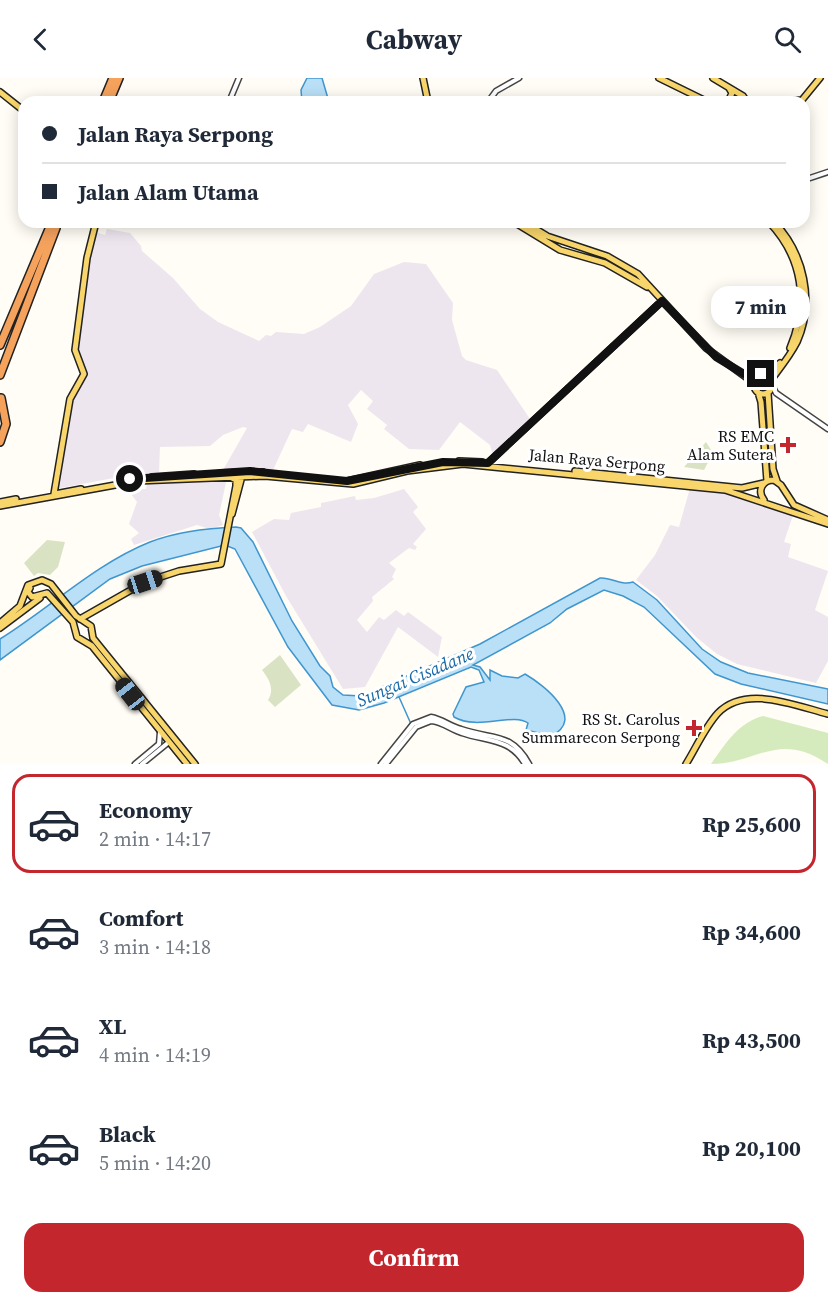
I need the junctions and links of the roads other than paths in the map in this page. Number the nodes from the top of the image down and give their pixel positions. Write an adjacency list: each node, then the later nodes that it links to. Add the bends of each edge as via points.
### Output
1 (113, 78): 11 (highway)
2 (119, 78): 12 (highway)
3 (239, 78): 13 (street)
4 (423, 78): 14 (main road)
5 (519, 78): 15 (street)
6 (659, 78): 16 (main road)
7 (713, 78): 9 (main road)
8 (819, 78): 19 (main road); 20 (main road)
9 (729, 86): 17 (main road); 18 (main road)
10 (0, 92): 21 (main road)
11 (106, 96)
12 (112, 96)
13 (232, 96)
14 (427, 96)
15 (493, 96)
16 (696, 96)
17 (731, 96)
18 (742, 96)
19 (803, 96)
20 (805, 96)
21 (18, 106)
22 (828, 172): 23 (street)
23 (810, 178)
24 (54, 228): 35 (highway)
25 (54, 228): 36 (highway)
26 (55, 228): 38 (highway)
27 (94, 228): 59 (main road, via 75,350 84,374 70,399)
28 (526, 228): 32 (main road)
29 (532, 228): 32 (main road)
30 (774, 228): 37 (main road, via 795,262 800,319 790,347)
31 (779, 228): 40 (main road, via 798,260 805,301 797,341)
32 (546, 238): 33 (main road, via 558,238); 33 (main road, via 560,250)
33 (573, 250): 34 (main road, via 613,259 638,274)
34 (662, 302): 39 (main road, via 716,357); 49 (main road)
35 (0, 345)
36 (0, 358)
37 (767, 374): 39 (main road); 40 (main road); 41 (main road)
38 (0, 375)
39 (749, 377): 41 (main road)
40 (772, 382): 43 (main road); 44 (street)
41 (754, 383): 42 (main road)
42 (758, 392): 43 (main road); 55 (main road)
43 (768, 392): 44 (street); 55 (main road)
44 (776, 393): 47 (street)
45 (1, 398): 48 (highway, via 6,430)
46 (0, 416): 48 (highway, via 4,424)
47 (828, 429)
48 (0, 443)
49 (500, 452): 50 (main road); 51 (main road)
50 (488, 463): 51 (main road, Jalan Raya Serpong); 52 (main road, Jalan Raya Serpong, via 464,461)
51 (499, 464): 56 (main road, Jalan Raya Serpong)
52 (423, 467): 53 (main road, Jalan Raya Serpong, via 353,484); 60 (main road, Jalan Raya Serpong, via 473,465)
53 (239, 474): 54 (main road); 57 (main road, Jalan Raya Serpong, via 138,478); 66 (main road)
54 (228, 476): 57 (main road, via 137,481); 66 (main road, via 236,481)
55 (770, 480): 56 (main road, Jalan Raya Serpong); 58 (main road); 62 (main road, via 760,493)
56 (750, 488): 60 (main road, via 755,492)
57 (84, 490): 59 (main road, Jalan Raya Serpong); 61 (main road)
58 (784, 490): 62 (main road, via 780,500); 63 (main road)
59 (54, 494): 61 (main road, Jalan Raya Serpong)
60 (748, 495): 62 (main road, Jalan Raya Serpong)
61 (29, 499): 64 (main road)
62 (768, 502): 65 (main road, Jalan Raya Serpong)
63 (790, 502): 65 (main road, via 785,504); 67 (main road, Jalan Raya Serpong)
64 (0, 504)
65 (786, 509): 67 (main road, Jalan Raya Serpong)
66 (231, 514): 68 (main road, via 223,558)
67 (828, 522)
68 (215, 568): 72 (main road, via 178,571 145,582); 74 (main road, via 138,588 92,615)
69 (34, 582): 70 (main road, via 29,594 34,598); 71 (main road, via 46,580); 73 (main road, via 26,588 16,612)
70 (44, 595): 71 (main road); 75 (main road)
71 (56, 596): 72 (main road)
72 (77, 619): 74 (main road); 76 (main road)
73 (0, 623)
74 (91, 626): 77 (main road)
75 (0, 628)
76 (74, 629): 77 (main road, via 81,622); 78 (main road, via 78,638 92,646)
77 (91, 634): 78 (main road)
78 (133, 692): 80 (main road); 86 (main road)
79 (828, 714): 90 (main road, via 762,698 741,700 719,713)
80 (160, 731): 82 (main road); 83 (street, via 159,744)
81 (406, 735): 87 (street); 88 (street); 89 (street, via 417,722 435,717 463,730 510,741 522,752)
82 (169, 742): 84 (street); 85 (main road)
83 (135, 764)
84 (142, 764)
85 (187, 764)
86 (195, 764)
87 (382, 764)
88 (386, 764)
89 (527, 764)
90 (686, 764)

